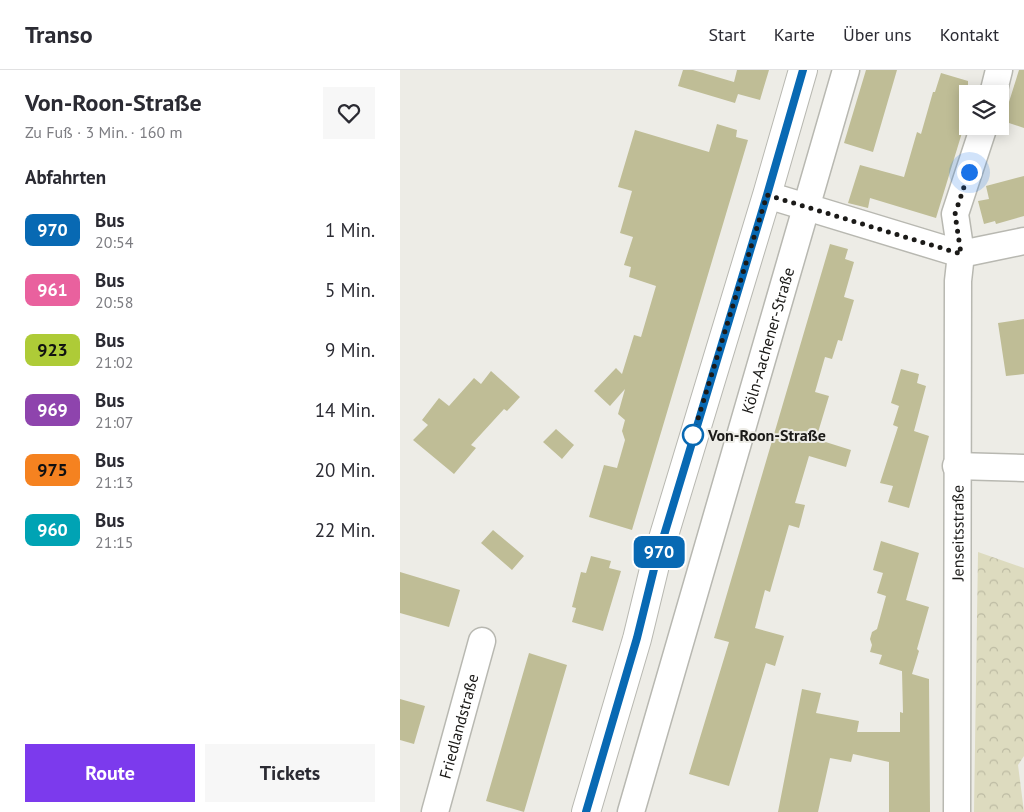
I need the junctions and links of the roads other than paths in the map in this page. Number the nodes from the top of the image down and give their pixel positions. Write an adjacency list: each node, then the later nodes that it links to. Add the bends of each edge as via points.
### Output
1 (803, 70): 6 (main road)
2 (846, 70): 7 (street, Köln-Aachener-Straße)
3 (999, 70): 4 (street)
4 (995, 85)
5 (981, 135): 9 (street, via 955,214)
6 (767, 195): 7 (street); 14 (main road, via 655,565)
7 (806, 207): 9 (street); 15 (street, Köln-Aachener-Straße)
8 (1024, 241): 9 (street)
9 (961, 254): 10 (street, Jenseitsstraße)
10 (956, 466): 11 (street); 16 (street, Jenseitsstraße)
11 (1024, 468)
12 (482, 641): 13 (street, Friedlandstraße)
13 (435, 812)
14 (586, 812)
15 (631, 812)
16 (957, 812)

